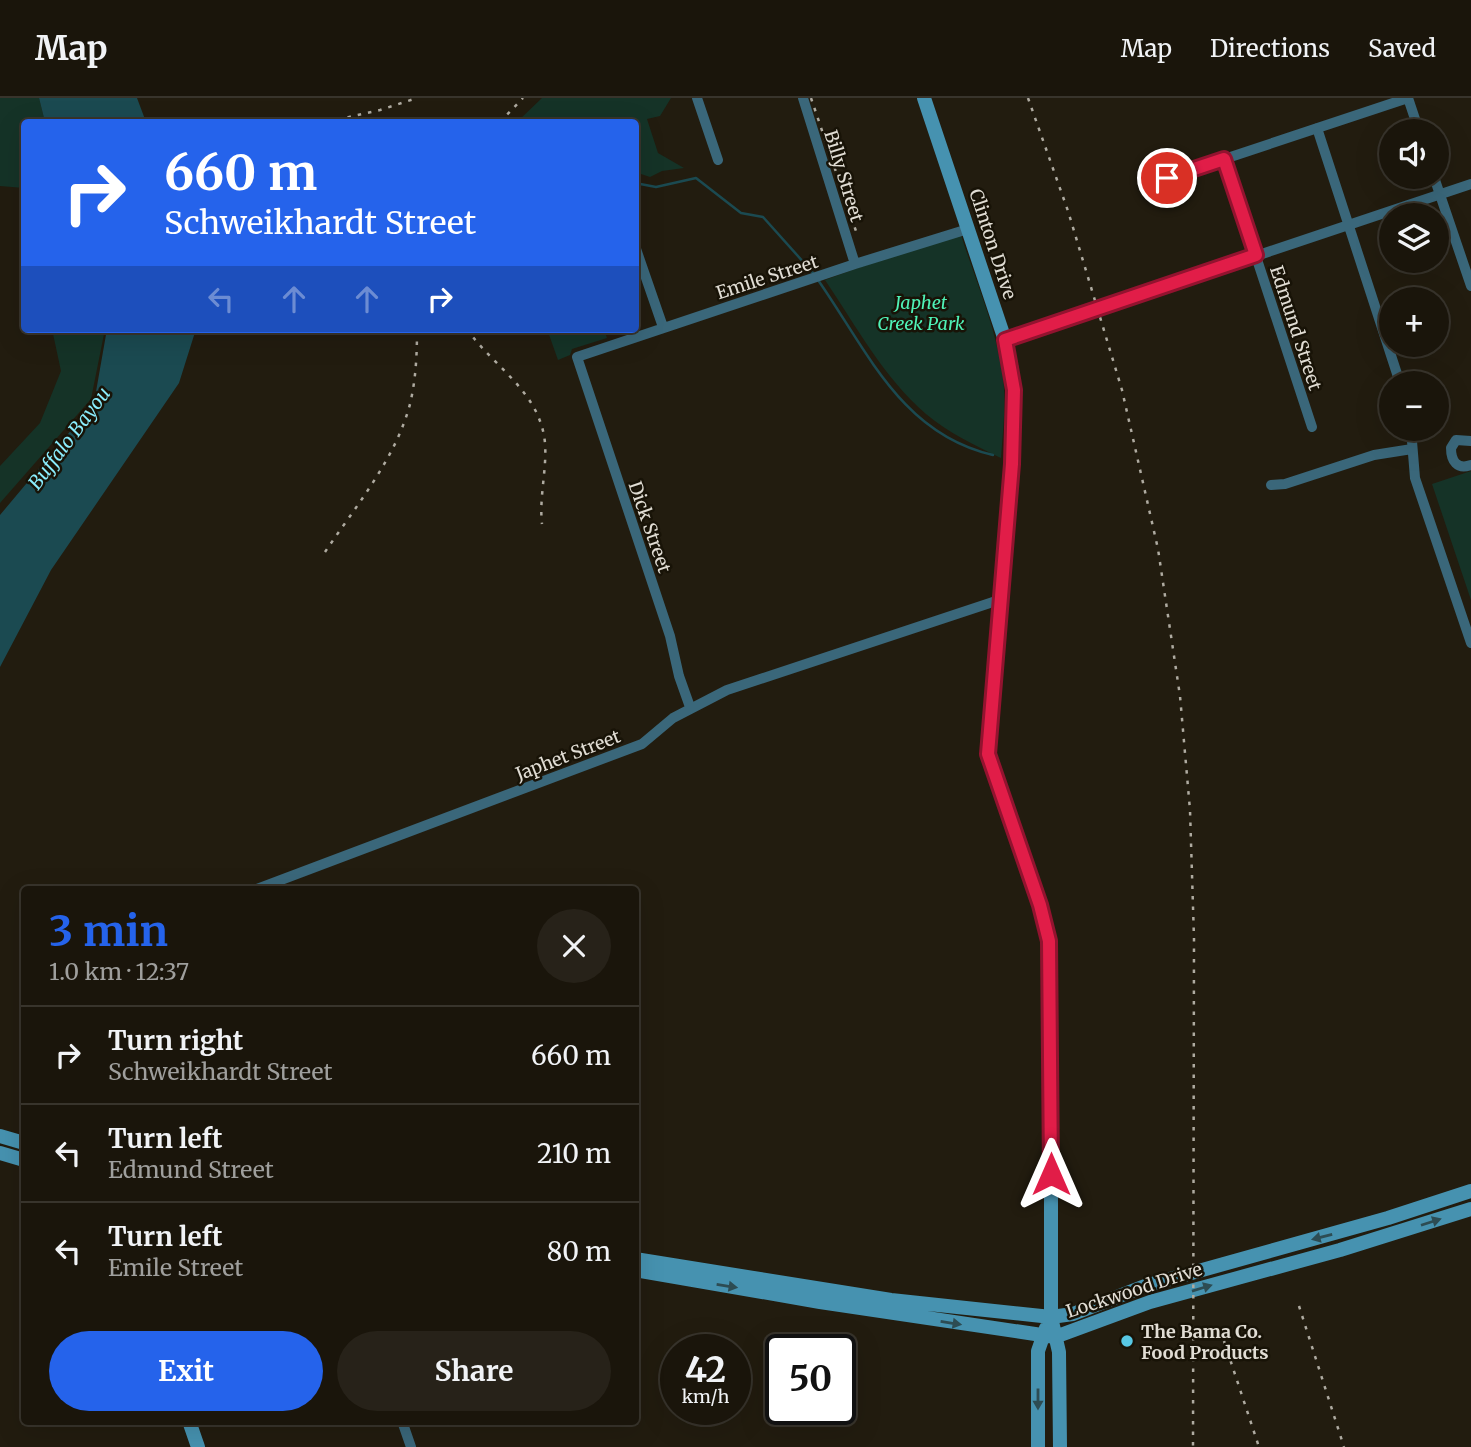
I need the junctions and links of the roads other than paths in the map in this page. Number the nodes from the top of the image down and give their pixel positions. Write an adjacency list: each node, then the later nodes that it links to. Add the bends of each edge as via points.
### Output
1 (697, 98): 8 (street)
2 (803, 98): 17 (street, Billy Street)
3 (924, 98): 14 (main road, Clinton Drive)
4 (1408, 98): 5 (street); 6 (street)
5 (1415, 119)
6 (1317, 128): 7 (street); 13 (street)
7 (1224, 159): 9 (street); 15 (street, Edmund Street)
8 (718, 160)
9 (1167, 178)
10 (1471, 184): 12 (street)
11 (1439, 189): 12 (street)
12 (1441, 195): 13 (street); 18 (street)
13 (1348, 225): 15 (street); 22 (street)
14 (968, 229): 17 (street, Emile Street); 20 (main road, Clinton Drive)
15 (1256, 255): 20 (street); 23 (street, Edmund Street)
16 (639, 258): 19 (street)
17 (852, 265): 19 (street, Emile Street)
18 (1471, 286)
19 (663, 327): 21 (street, Emile Street)
20 (1005, 340): 29 (main road, Clinton Drive, via 1014,390)
21 (577, 358): 31 (street, Dick Street)
22 (1397, 371)
23 (1312, 426)
24 (1471, 440): 27 (street, via 1456,440 1451,448 1455,464)
25 (1411, 441): 26 (street)
26 (1412, 449): 28 (street, via 1374,455); 30 (street, via 1415,478)
27 (1471, 465)
28 (1271, 485)
29 (1002, 599): 31 (street, Japhet Street, via 727,690); 43 (main road, Clinton Drive, via 988,754 1049,941)
30 (1471, 643)
31 (690, 707): 32 (street, Japhet Street, via 642,744)
32 (265, 886)
33 (0, 1136): 34 (main road)
34 (21, 1142)
35 (0, 1153): 36 (main road)
36 (21, 1159)
37 (1471, 1191): 43 (main road, Lockwood Drive, one-way to 43)
38 (1471, 1209): 44 (main road, Lockwood Drive, one-way to 38)
39 (639, 1260): 41 (main road, Lockwood Drive)
40 (639, 1271): 41 (main road, Lockwood Drive, one-way to 41)
41 (821, 1295): 42 (main road, Lockwood Drive)
42 (922, 1311): 43 (main road, Lockwood Drive); 44 (main road, Lockwood Drive, one-way to 44)
43 (1051, 1317): 44 (main road, Clinton Drive)
44 (1049, 1336): 49 (main road, Clinton Drive, one-way to 49, via 1038,1351); 50 (main road, Clinton Drive, via 1059,1352)
45 (190, 1425): 47 (main road)
46 (403, 1425): 48 (street)
47 (198, 1447)
48 (411, 1447)
49 (1038, 1447)
50 (1060, 1447)

